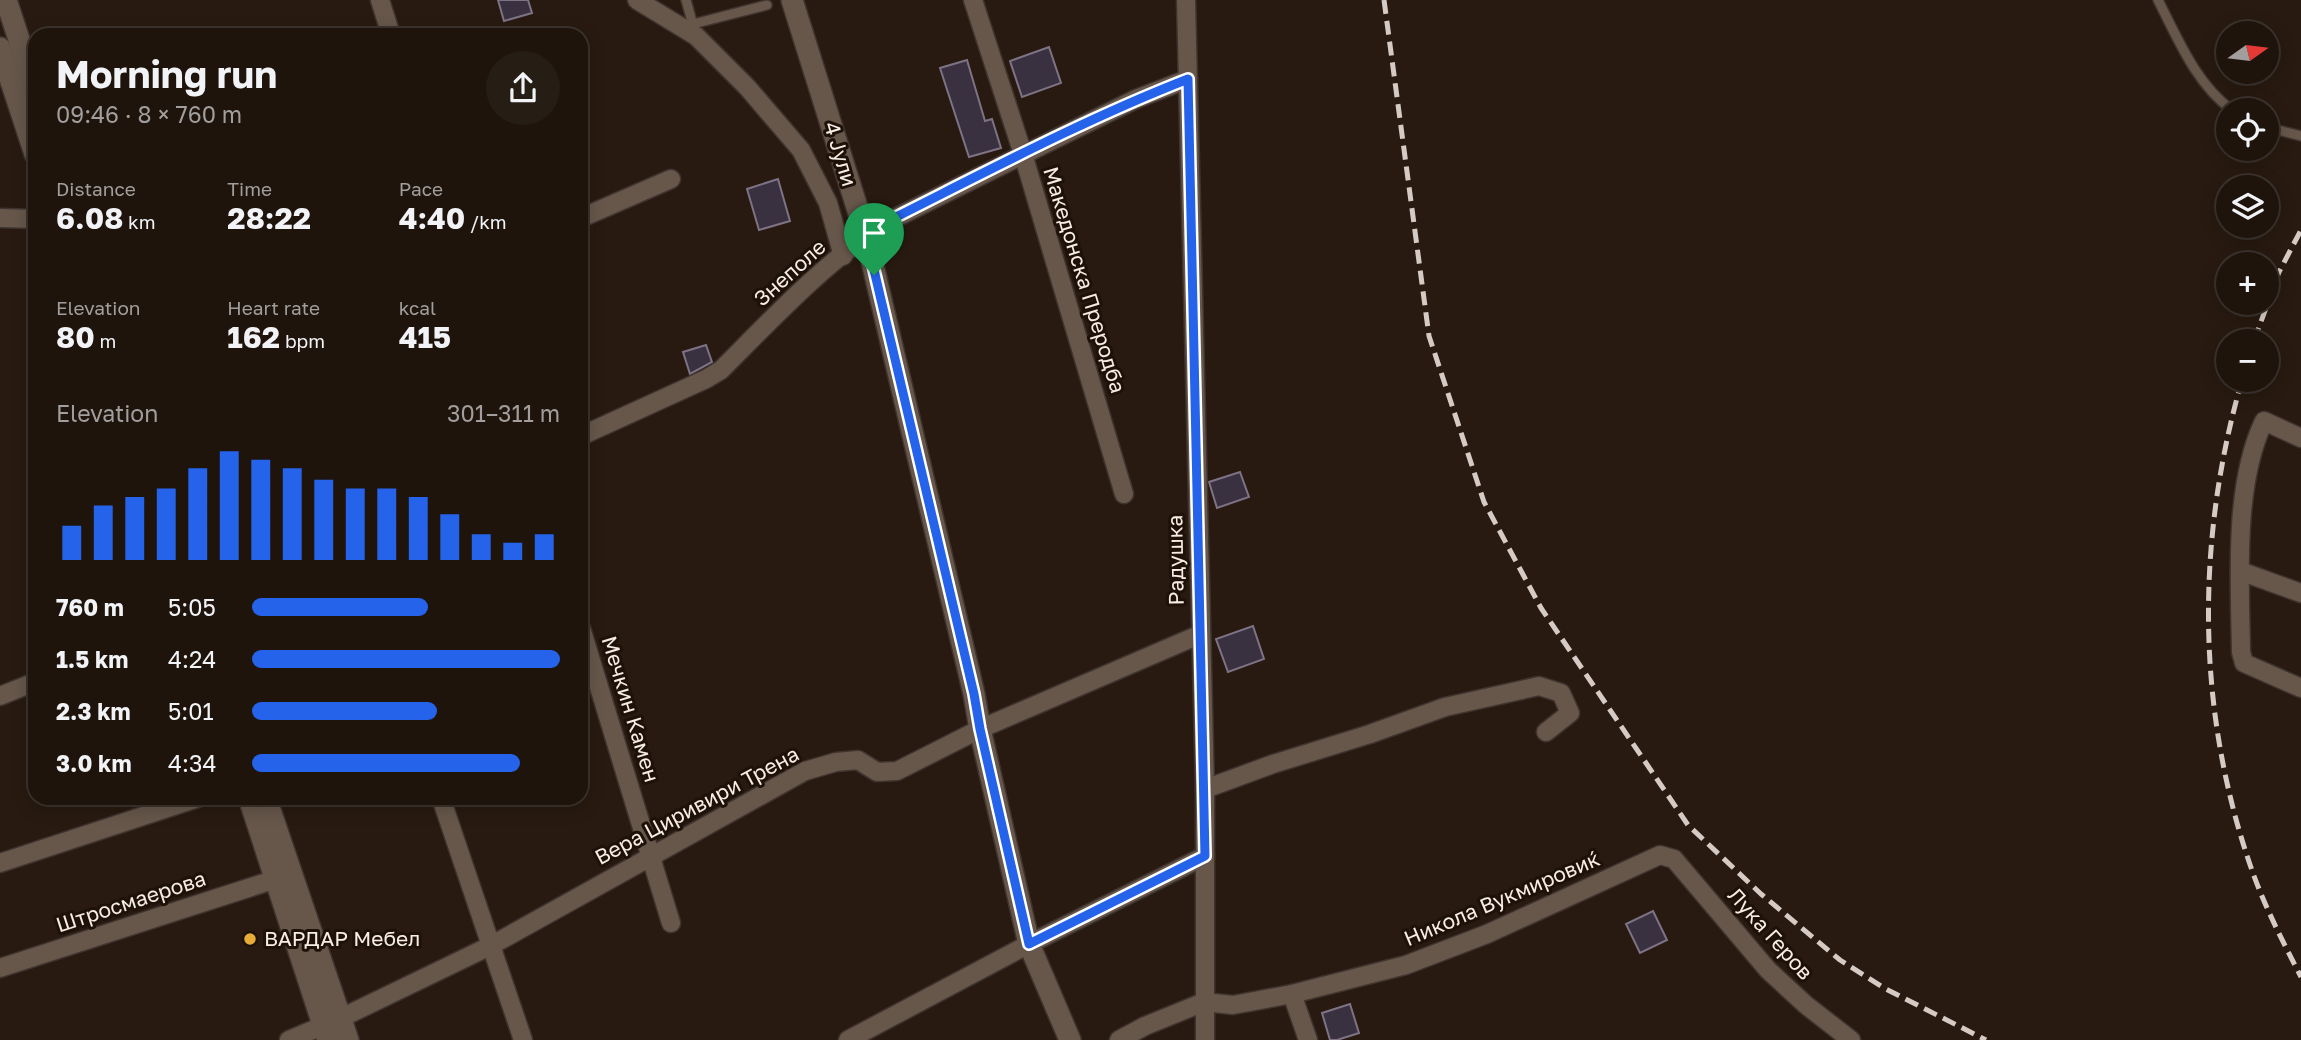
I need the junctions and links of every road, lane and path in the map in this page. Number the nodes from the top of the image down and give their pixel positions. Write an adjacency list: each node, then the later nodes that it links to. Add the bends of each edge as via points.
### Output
1 (6, 0): 13 (street)
2 (380, 0): 10 (street)
3 (637, 0): 11 (street)
4 (686, 0): 11 (lane)
5 (792, 0): 24 (street, 4 Јули)
6 (973, 0): 19 (street, Македонска Преродба)
7 (1186, 0): 14 (street, Радушка)
8 (2158, 0): 15 (lane, via 2198,75)
9 (767, 5): 11 (lane)
10 (389, 28)
11 (694, 30): 25 (street, via 801,150 828,203)
12 (0, 48): 17 (street)
13 (28, 67)
14 (1188, 79): 19 (street, Знеполе); 31 (street, Радушка)
15 (2218, 98)
16 (2279, 130): 18 (lane)
17 (28, 133)
18 (2301, 136)
19 (1023, 154): 24 (street, Знеполе); 28 (street, Македонска Преродба)
20 (671, 179): 21 (street)
21 (588, 215)
22 (0, 218): 23 (street)
23 (28, 219)
24 (866, 236): 25 (street, Знеполе); 36 (street, 4 Јули)
25 (843, 256): 26 (street, Знеполе, via 721,370)
26 (588, 433)
27 (2301, 438): 29 (street, via 2264,421 2253,443)
28 (1124, 494)
29 (2240, 571): 30 (street); 34 (street, via 2244,663)
30 (2301, 593)
31 (1200, 634): 36 (street, Вера Циривири Трена); 38 (street, Радушка)
32 (588, 651): 44 (street, Мечкин Камен)
33 (28, 685): 35 (street)
34 (2301, 688)
35 (0, 696)
36 (980, 729): 44 (street, Вера Циривири Трена, via 897,771 877,772 858,760 805,771); 49 (street, 4 Јули)
37 (1546, 732): 38 (street, via 1570,713 1560,693 1539,686 1445,708)
38 (1205, 789): 45 (street, Радушка)
39 (177, 805): 46 (street)
40 (251, 805): 47 (street)
41 (268, 805): 54 (street)
42 (443, 805): 50 (street)
43 (1660, 855): 52 (street, Никола Вукмировиќ, via 1487,934 1406,965); 63 (street, Лука Геров, via 1674,859 1768,970)
44 (651, 856): 48 (street, Мечкин Камен); 50 (street, Вера Циривири Трена)
45 (1205, 856): 49 (street); 53 (street, Радушка)
46 (0, 863)
47 (276, 879): 51 (street, Штросмаерова); 54 (street)
48 (671, 923)
49 (1029, 944): 58 (street); 59 (street, 4 Јули)
50 (492, 945): 54 (street, Вера Циривири Трена); 57 (street)
51 (0, 968)
52 (1292, 994): 53 (street, Никола Вукмировиќ, via 1233,1005); 62 (street)
53 (1204, 1002): 60 (street, Никола Вукмировиќ); 61 (street, Радушка)
54 (331, 1028): 55 (street, Вера Циривири Трена); 56 (street)
55 (289, 1040)
56 (348, 1040)
57 (523, 1040)
58 (848, 1040)
59 (1070, 1040)
60 (1119, 1040)
61 (1205, 1040)
62 (1308, 1040)
63 (1851, 1040)

